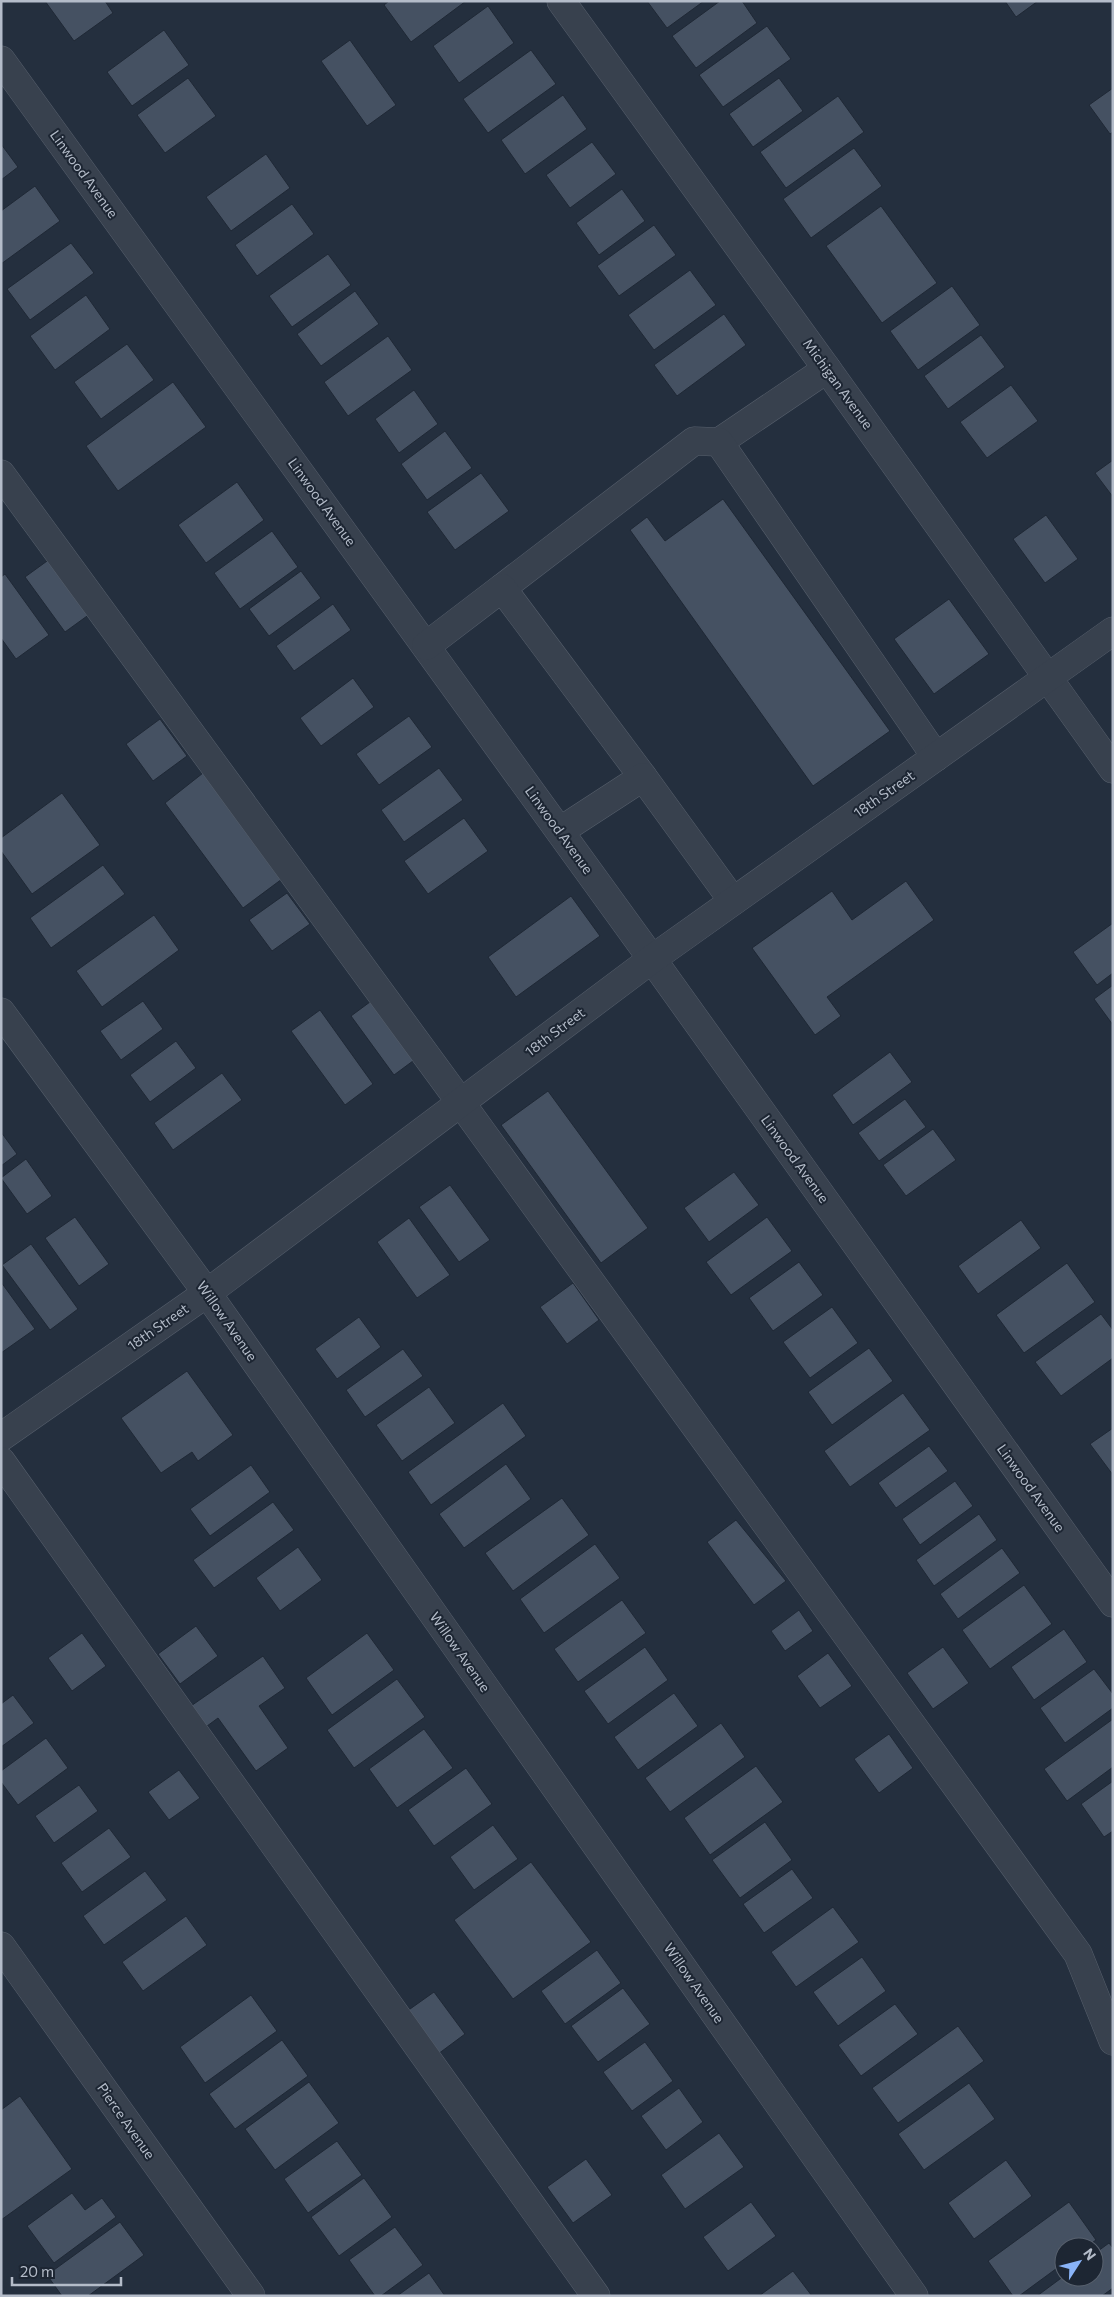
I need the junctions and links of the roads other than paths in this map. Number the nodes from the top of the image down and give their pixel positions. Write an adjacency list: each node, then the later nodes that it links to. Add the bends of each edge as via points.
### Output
1 (561, 1): 3 (street, Michigan Avenue)
2 (1, 60): 8 (street, Linwood Avenue)
3 (827, 369): 4 (street); 9 (street, Michigan Avenue)
4 (719, 442): 6 (street, via 694,441); 10 (street)
5 (5, 485): 17 (street)
6 (502, 588): 8 (street); 12 (street)
7 (1113, 631): 9 (street, 18th Street)
8 (426, 646): 13 (street, Linwood Avenue)
9 (1048, 678): 10 (street, 18th Street); 11 (street, Michigan Avenue)
10 (936, 757): 14 (street, 18th Street)
11 (1113, 769)
12 (643, 777): 13 (street); 14 (street)
13 (560, 831): 15 (street, Linwood Avenue)
14 (733, 901): 15 (street, 18th Street)
15 (652, 959): 17 (street, 18th Street); 21 (street, Linwood Avenue)
16 (1, 1012): 18 (street, Willow Avenue)
17 (461, 1103): 18 (street, 18th Street); 23 (street, via 1078,1954)
18 (207, 1293): 19 (street, 18th Street); 26 (street, Willow Avenue)
19 (1, 1437)
20 (1, 1461): 25 (street)
21 (1113, 1603)
22 (1, 1946): 24 (street, Pierce Avenue)
23 (1113, 2041)
24 (251, 2296)
25 (596, 2296)
26 (914, 2296)

